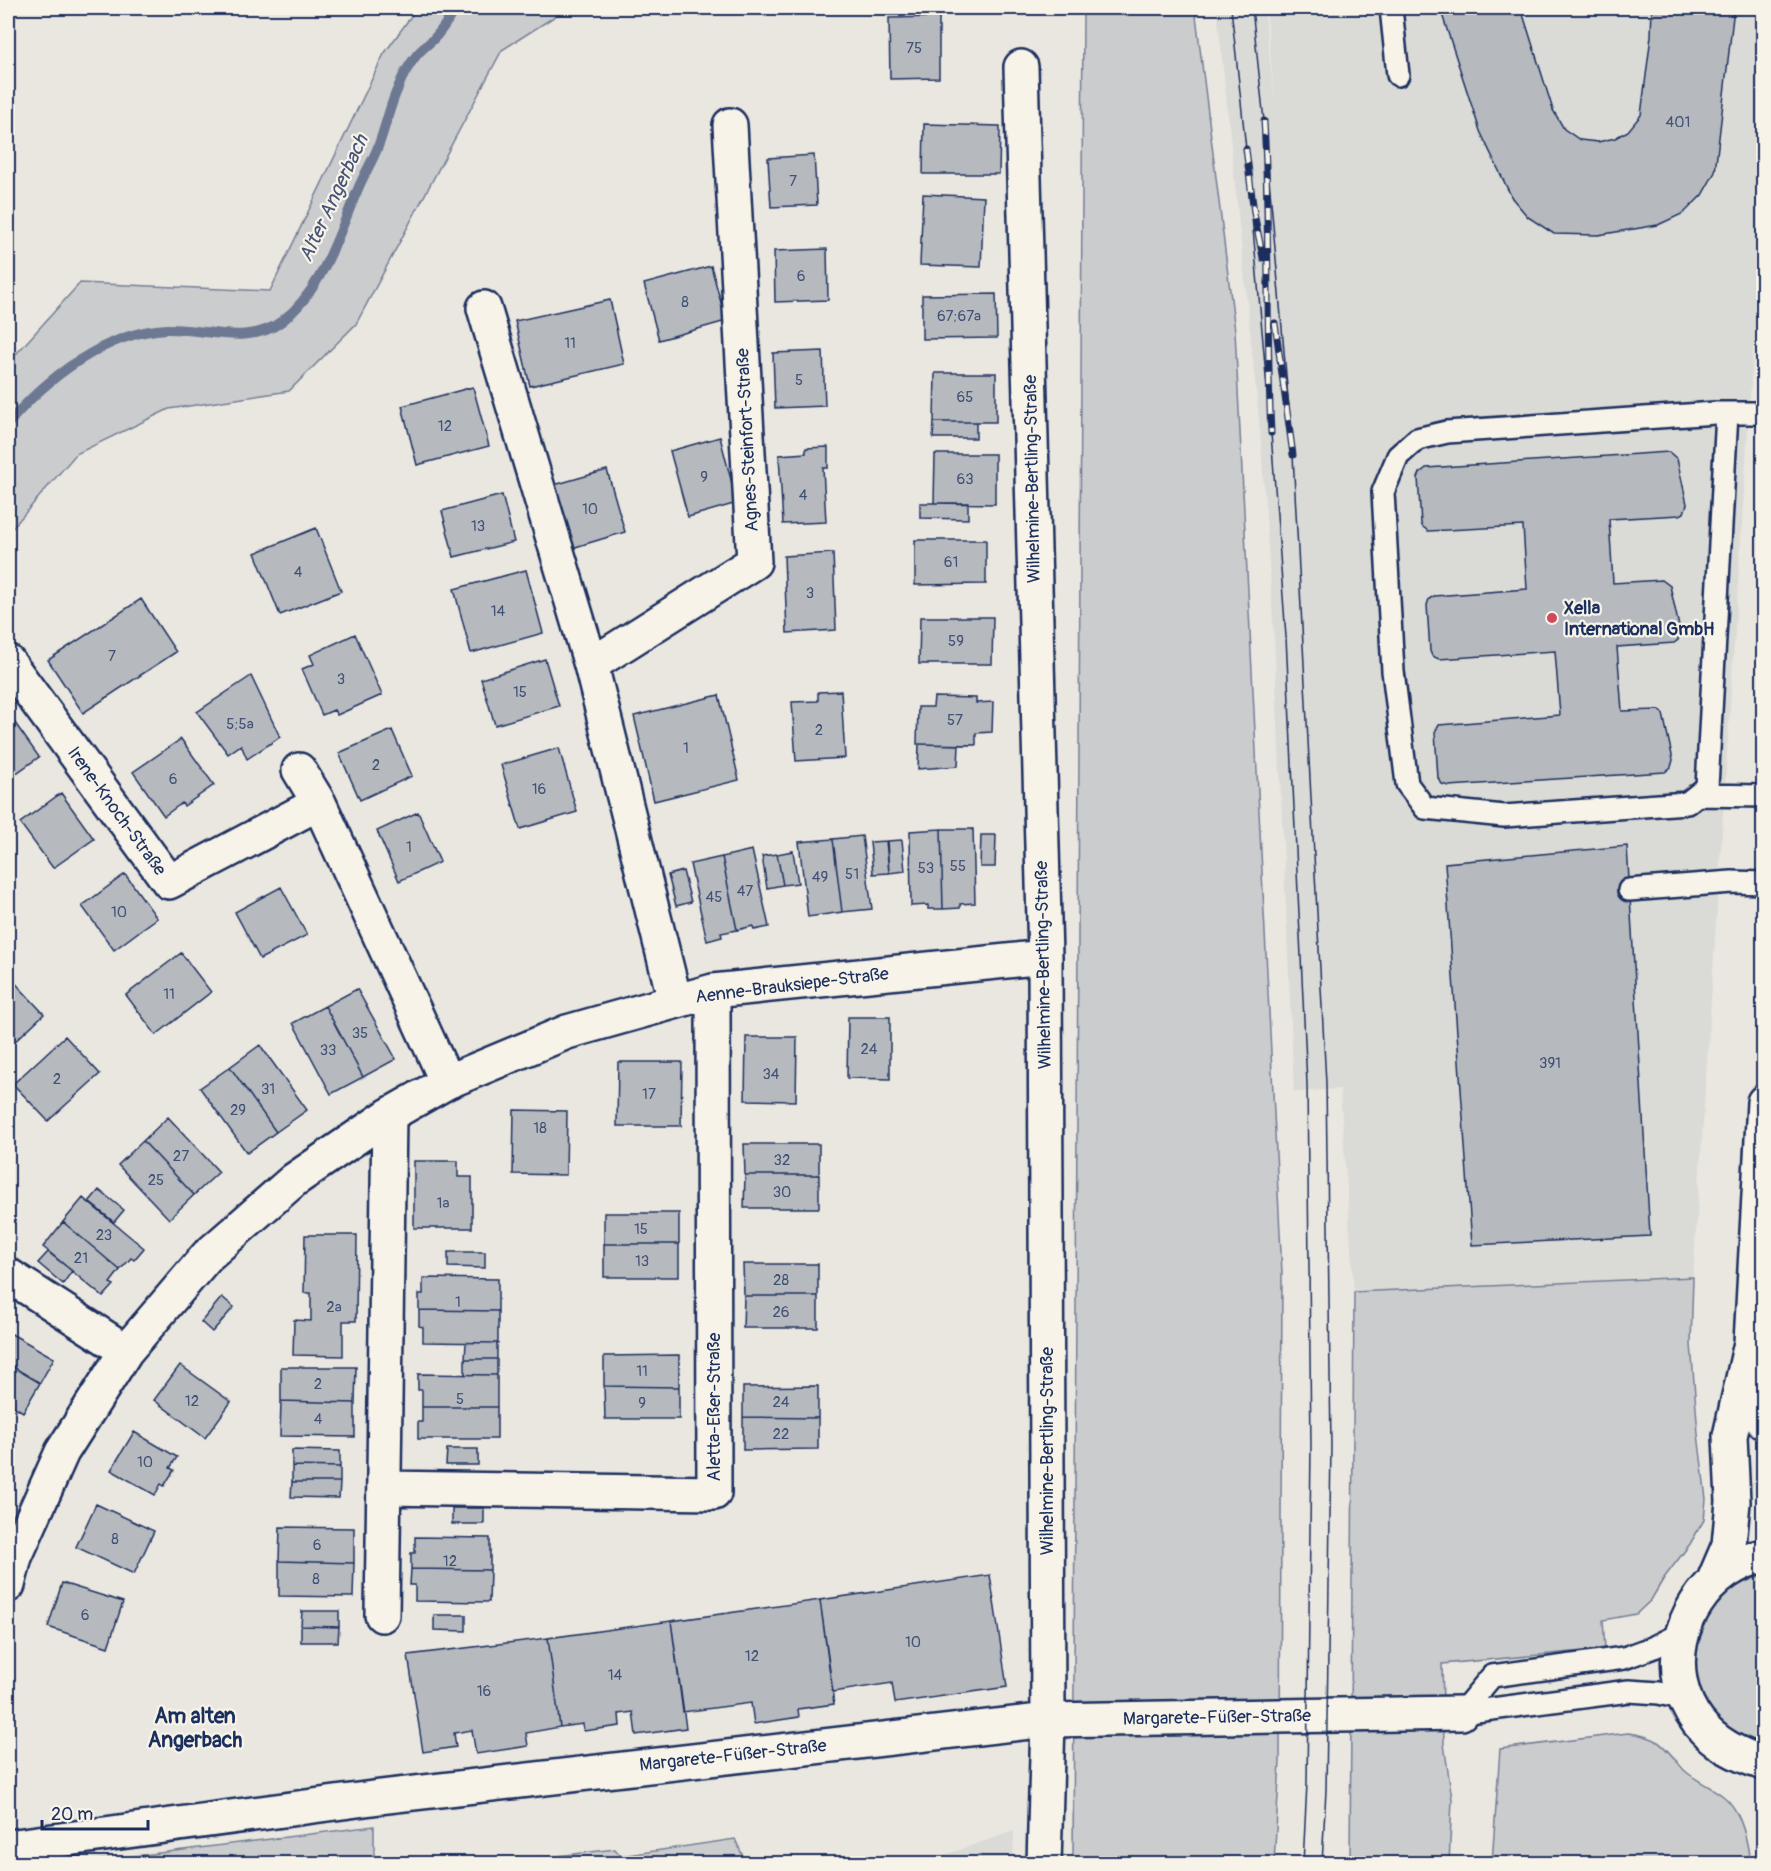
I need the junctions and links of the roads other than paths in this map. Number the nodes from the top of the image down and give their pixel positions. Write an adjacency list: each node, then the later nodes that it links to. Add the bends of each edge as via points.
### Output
1 (1391, 8): 3 (lane)
2 (1021, 67): 16 (street, Wilhelmine-Bertling-Straße)
3 (1398, 75)
4 (730, 125): 9 (street, Agnes-Steinfort-Straße, via 754,561)
5 (484, 308): 9 (street)
6 (1727, 412): 7 (lane); 11 (lane, via 1707,787); 11 (lane, via 1447,432 1417,438 1398,456 1383,492 1393,671 1407,784 1425,808 1504,816 1688,803)
7 (1764, 413)
8 (8, 662): 13 (street, Irene-Knoch-Straße, via 169,882)
9 (591, 665): 18 (street)
10 (300, 770): 13 (street)
11 (1698, 795): 12 (lane)
12 (1764, 795)
13 (319, 803): 19 (street)
14 (1764, 883): 15 (lane)
15 (1629, 890)
16 (1045, 957): 17 (street, Aenne-Brauksiepe-Straße); 35 (street, Wilhelmine-Bertling-Straße)
17 (713, 991): 18 (street, Aenne-Brauksiepe-Straße); 27 (street, Aletta-Eßer-Straße, via 714,1493)
18 (675, 1001): 19 (street, Aenne-Brauksiepe-Straße, via 567,1032)
19 (447, 1082): 21 (street, Aenne-Brauksiepe-Straße)
20 (1764, 1102): 22 (street)
21 (389, 1115): 25 (street, Aenne-Brauksiepe-Straße, via 294,1180 207,1256); 27 (street)
22 (1761, 1198): 24 (street)
23 (8, 1275): 25 (street)
24 (1752, 1343): 26 (street); 30 (street, via 1730,1436 1733,1502 1729,1545)
25 (126, 1351): 29 (street, Aenne-Brauksiepe-Straße, via 62,1452)
26 (1764, 1422)
27 (384, 1488): 31 (street)
28 (1764, 1556): 30 (street, via 1735,1566)
29 (10, 1565)
30 (1714, 1580): 32 (street, via 1697,1599)
31 (382, 1615)
32 (1682, 1633): 33 (street, via 1679,1672); 34 (lane, via 1624,1658 1492,1676)
33 (1685, 1699): 34 (lane, via 1629,1691); 36 (street, via 1698,1722 1717,1742)
34 (1461, 1713): 35 (street, Margarete-Füßer-Straße)
35 (1048, 1720): 37 (street, Margarete-Füßer-Straße, via 380,1797); 38 (street, Wilhelmine-Bertling-Straße)
36 (1758, 1767)
37 (8, 1847)
38 (1044, 1863)

